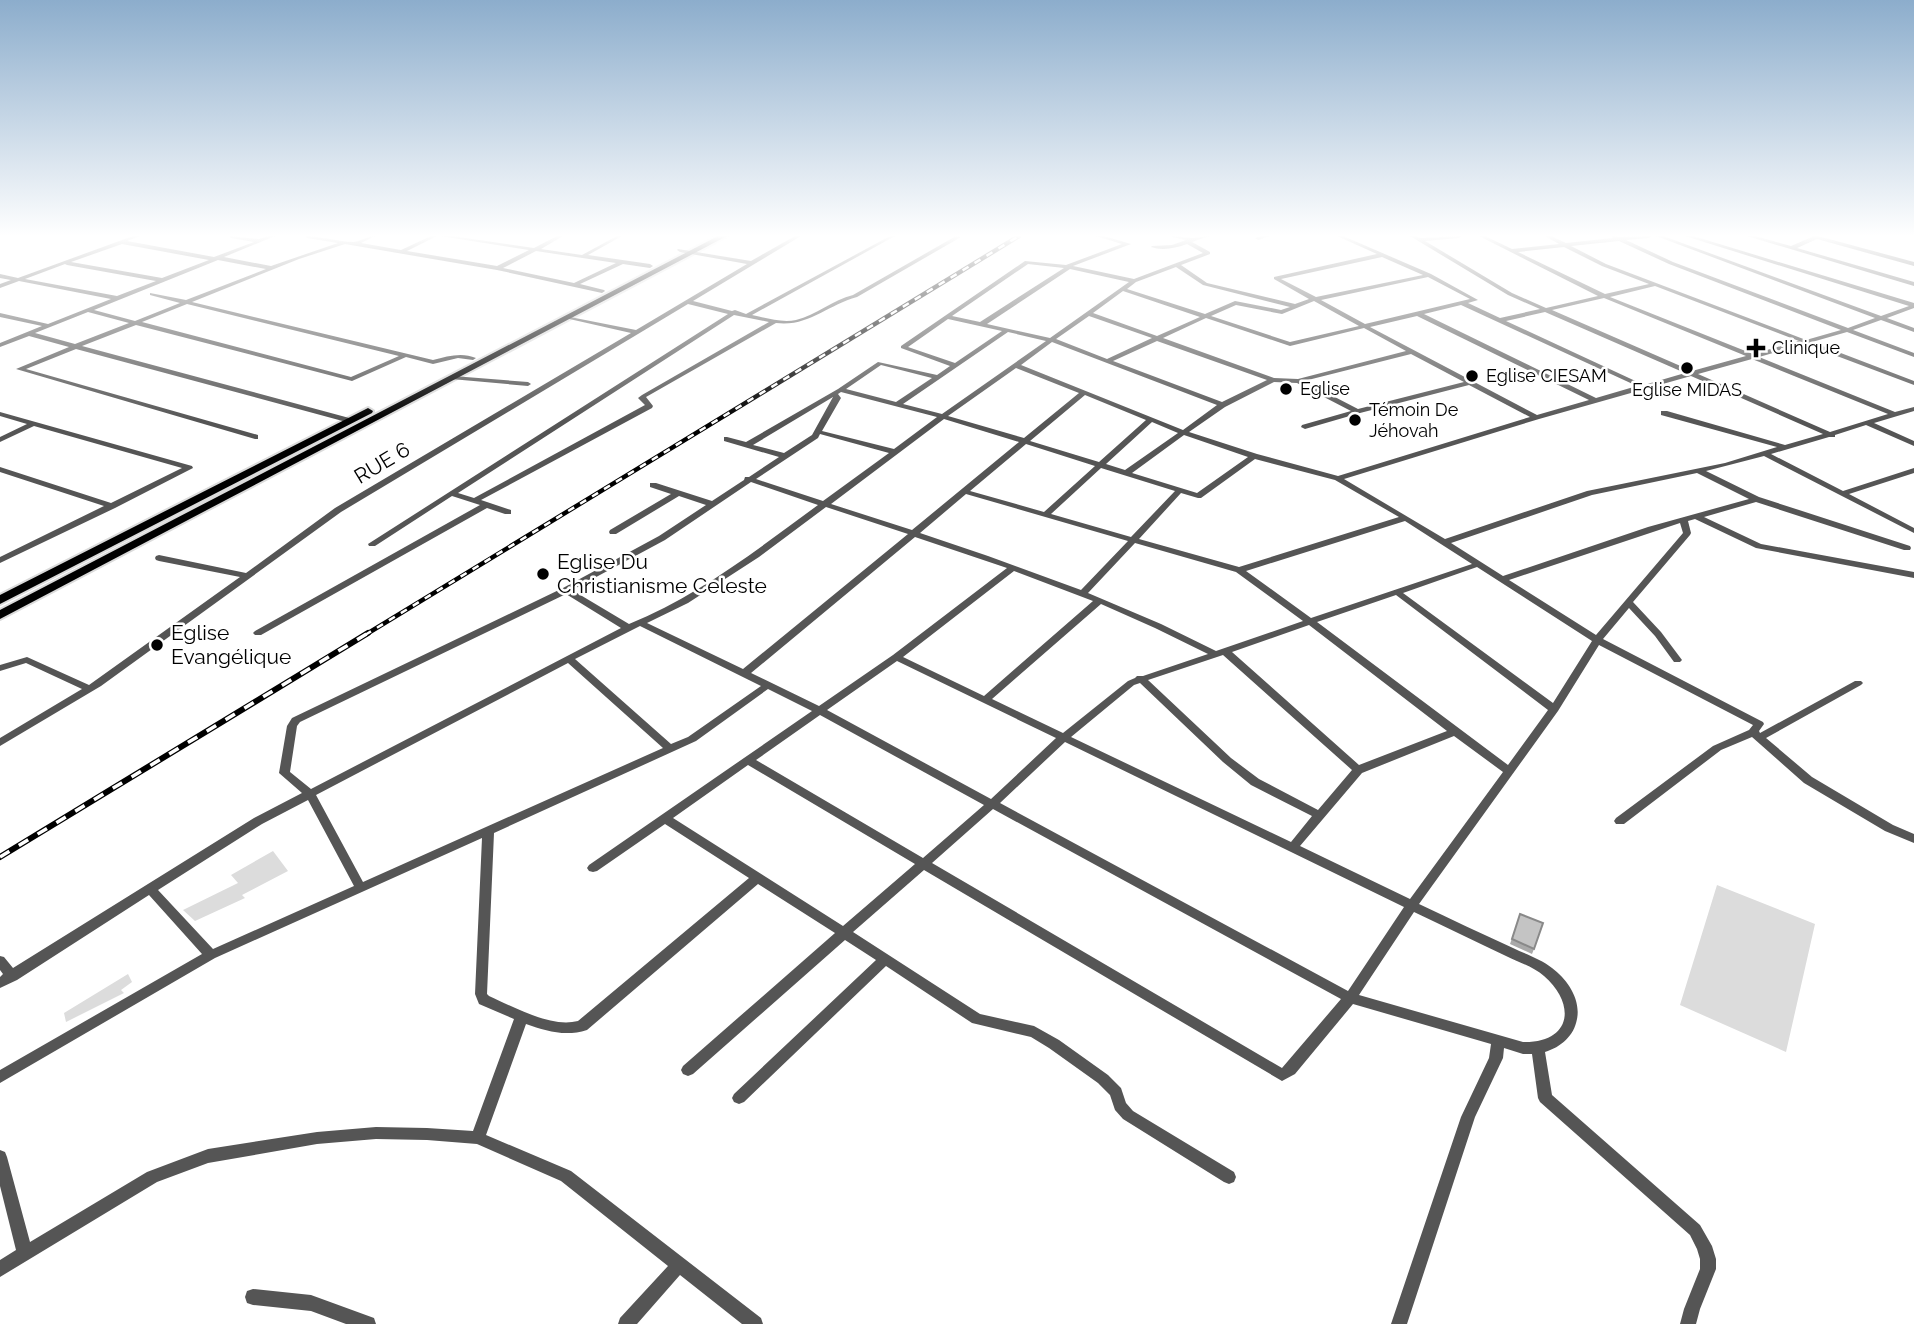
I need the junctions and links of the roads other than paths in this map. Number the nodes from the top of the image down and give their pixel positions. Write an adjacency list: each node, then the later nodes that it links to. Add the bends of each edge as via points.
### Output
1 (118, 298): 30 (street)
2 (169, 298): 25 (street)
3 (198, 298): 25 (street)
4 (589, 298): 61 (main road)
5 (604, 298): 37 (main road)
6 (695, 298): 26 (street, RUE 6)
7 (780, 298): 35 (street)
8 (847, 298): 42 (street, via 795,322)
9 (975, 298): 38 (street)
10 (1022, 298): 44 (street)
11 (1109, 298): 33 (street)
12 (1148, 298): 39 (street)
13 (1261, 298): 28 (street)
14 (1307, 298): 24 (street)
15 (1321, 298): 24 (street)
16 (1471, 298): 27 (street, via 1475,300)
17 (1519, 298): 31 (street)
18 (1591, 298): 31 (street)
19 (1608, 298): 58 (street)
20 (1691, 298): 54 (street)
21 (1764, 298): 48 (street)
22 (1828, 298): 40 (street)
23 (1889, 298): 29 (street)
24 (1311, 300): 28 (street); 46 (street)
25 (187, 302): 43 (street); 60 (street)
26 (688, 302): 32 (street); 50 (street, RUE 6)
27 (1461, 303): 34 (street); 41 (street)
28 (1295, 306): 39 (street, via 1278,312 1238,303)
29 (1914, 306): 40 (street)
30 (88, 310): 43 (street); 45 (street)
31 (1545, 310): 41 (street); 65 (street)
32 (735, 312): 35 (street); 117 (street)
33 (1087, 313): 52 (street); 53 (street)
34 (1417, 313): 46 (street); 76 (street)
35 (748, 315): 42 (street)
36 (0, 316): 45 (street)
37 (567, 317): 50 (street); 67 (main road)
38 (947, 317): 44 (street); 63 (street, via 903,347)
39 (1204, 317): 46 (street, via 1290,344); 52 (street)
40 (1883, 318): 48 (street); 49 (street)
41 (1500, 320): 73 (street)
42 (776, 321): 119 (street, via 644,396 649,405)
43 (136, 323): 56 (street); 60 (street, via 352,379)
44 (982, 324): 47 (street)
45 (50, 326): 51 (street)
46 (1364, 326): 57 (street)
47 (1007, 330): 53 (street); 63 (street)
48 (1847, 330): 54 (street); 59 (street)
49 (1914, 330)
50 (638, 332): 141 (street, RUE 6, via 349,504)
51 (30, 334): 55 (street); 56 (street)
52 (1156, 337): 62 (street); 68 (street)
53 (1052, 340): 62 (street); 64 (street)
54 (1806, 341): 58 (street); 71 (street)
55 (0, 345)
56 (77, 345): 87 (street); 94 (street, via 19,369)
57 (1412, 352): 69 (street); 70 (street)
58 (1750, 355): 65 (street); 83 (street)
59 (1914, 355)
60 (404, 356): 61 (street, via 436,362 458,356)
61 (473, 358): 87 (main road)
62 (1107, 361): 78 (street)
63 (955, 365): 66 (street)
64 (1016, 365): 75 (street); 85 (street)
65 (1689, 373): 73 (street); 93 (street)
66 (938, 377): 74 (street, via 880,363); 77 (street)
67 (453, 378): 72 (street); 150 (main road)
68 (1273, 380): 69 (street); 78 (street)
69 (1298, 381): 80 (street)
70 (1468, 383): 80 (street); 84 (street)
71 (1914, 383)
72 (527, 384)
73 (1642, 386): 76 (street)
74 (837, 392): 77 (street); 91 (street); 99 (street)
75 (1083, 393): 86 (street); 97 (street)
76 (1594, 400): 84 (street)
77 (897, 405): 85 (street)
78 (1222, 405): 92 (street)
79 (1914, 409): 83 (street)
80 (1357, 411): 90 (street)
81 (1664, 413): 100 (street)
82 (0, 414): 89 (street)
83 (1896, 415): 88 (street)
84 (1536, 416): 110 (street)
85 (941, 418): 97 (street); 101 (street)
86 (1150, 420): 92 (street); 105 (street)
87 (350, 421): 147 (main road)
88 (1867, 423): 93 (street); 98 (street)
89 (33, 424): 96 (street); 123 (street, via 189,468)
90 (1305, 428)
91 (819, 432): 101 (street); 103 (street)
92 (1182, 432): 104 (street); 108 (street)
93 (1832, 435): 100 (street)
94 (255, 437)
95 (727, 439): 99 (street)
96 (0, 440)
97 (1026, 441): 105 (street); 114 (street)
98 (1914, 443)
99 (749, 444): 103 (street)
100 (1787, 449): 102 (street)
101 (895, 452): 122 (street)
102 (1767, 455): 107 (street); 116 (street)
103 (784, 456): 111 (street)
104 (1254, 456): 110 (street); 113 (street, via 1200,496)
105 (1100, 464): 108 (street); 125 (street)
106 (0, 469): 123 (street)
107 (1699, 471): 118 (street); 133 (street, via 1590,493)
108 (1128, 472): 113 (street)
109 (1912, 473): 116 (street)
110 (1338, 478): 127 (street)
111 (748, 479): 120 (street); 122 (street)
112 (653, 485): 115 (street)
113 (1180, 490): 132 (street)
114 (963, 491): 125 (street); 131 (street)
115 (678, 493): 120 (street); 130 (street)
116 (1845, 493): 129 (street)
117 (454, 494): 119 (street); 134 (street)
118 (1756, 499): 126 (street); 135 (street)
119 (476, 500): 121 (street)
120 (712, 504): 144 (street, via 662,538)
121 (486, 505): 124 (street); 154 (street)
122 (826, 505): 131 (street); 152 (street, via 716,583)
123 (112, 506): 137 (street)
124 (508, 512)
125 (1045, 515): 132 (street)
126 (1698, 517): 128 (street); 142 (street, via 1759,546)
127 (1406, 518): 133 (street); 140 (street)
128 (1684, 521): 143 (street); 149 (street, via 1687,533)
129 (1914, 531)
130 (613, 532)
131 (911, 533): 139 (street); 161 (street)
132 (1136, 540): 140 (street); 146 (street)
133 (1444, 542): 138 (street)
134 (372, 544)
135 (1908, 548)
136 (159, 558): 141 (street)
137 (0, 560)
138 (1476, 565): 143 (street); 145 (street)
139 (1013, 568): 146 (street); 157 (street)
140 (1239, 570): 151 (street)
141 (245, 575): 165 (street, RUE 6)
142 (1914, 575)
143 (1501, 580): 155 (street)
144 (566, 590): 153 (street); 177 (street, via 302,715 292,726 282,768)
145 (1398, 593): 151 (street); 168 (street)
146 (1082, 594): 148 (street)
147 (0, 597)
148 (1099, 601): 156 (street); 166 (street)
149 (1629, 603): 155 (street); 159 (street)
150 (0, 615)
151 (1310, 619): 156 (street); 169 (street)
152 (640, 623): 153 (street); 161 (street)
153 (628, 628): 158 (street)
154 (258, 633)
155 (1597, 640): 168 (street); 170 (street, via 1759,724)
156 (1219, 651): 162 (street); 175 (street)
157 (896, 657): 166 (street); 167 (street)
158 (569, 659): 173 (street); 177 (street)
159 (1677, 660)
160 (0, 667): 165 (street, via 27,660)
161 (745, 673): 164 (street)
162 (1140, 678): 171 (street); 179 (street, via 1255,782)
163 (1857, 683): 170 (street)
164 (768, 685): 167 (street); 173 (street, via 709,728)
165 (90, 689): 172 (street, RUE 6)
166 (985, 700): 171 (street)
167 (817, 709): 174 (street); 178 (street)
168 (1554, 709): 176 (street)
169 (1454, 732): 175 (street); 176 (street)
170 (1756, 734): 181 (street, via 1717,748); 183 (street, via 1808,780)
171 (1063, 738): 178 (street); 184 (street)
172 (0, 743)
173 (670, 749): 182 (street)
174 (748, 760): 180 (street); 185 (street)
175 (1358, 770): 179 (street)
176 (1508, 770): 190 (street)
177 (310, 794): 188 (street); 189 (street, via 236,834)
178 (993, 803): 185 (street); 196 (street)
179 (1320, 815): 184 (street)
180 (666, 819): 186 (street); 187 (street)
181 (1620, 821)
182 (488, 832): 188 (street); 197 (street, via 481,994 484,1000)
183 (1914, 839)
184 (1292, 848): 190 (street)
185 (921, 865): 191 (street); 196 (street, via 1282,1075)
186 (593, 868)
187 (758, 877): 191 (street); 197 (street, via 582,1026 566,1030)
188 (360, 887): 192 (street)
189 (151, 890): 192 (street); 195 (street)
190 (1412, 905): 196 (street); 199 (street, via 1546,970 1564,989 1571,1023 1564,1036)
191 (844, 933): 193 (street); 200 (street)
192 (211, 955): 201 (street)
193 (885, 959): 202 (street); 205 (street, via 977,1019 1034,1031 1104,1079 1128,1115)
194 (0, 961): 195 (street)
195 (6, 980)
196 (1349, 998): 198 (street)
197 (522, 1016): 203 (street)
198 (1498, 1042): 199 (street); 213 (street)
199 (1538, 1051): 214 (street, via 1545,1098 1695,1230 1708,1250 1710,1270 1692,1303)
200 (688, 1070)
201 (0, 1077)
202 (739, 1098)
203 (478, 1138): 206 (street, via 376,1133 208,1156 152,1177); 207 (street, via 566,1176)
204 (0, 1157): 206 (street)
205 (1229, 1177)
206 (24, 1254): 208 (street)
207 (678, 1265): 211 (street); 212 (street)
208 (0, 1269)
209 (253, 1297): 210 (street, via 311,1303)
210 (368, 1324)
211 (626, 1324)
212 (755, 1324)
213 (1399, 1324)
214 (1688, 1324)

